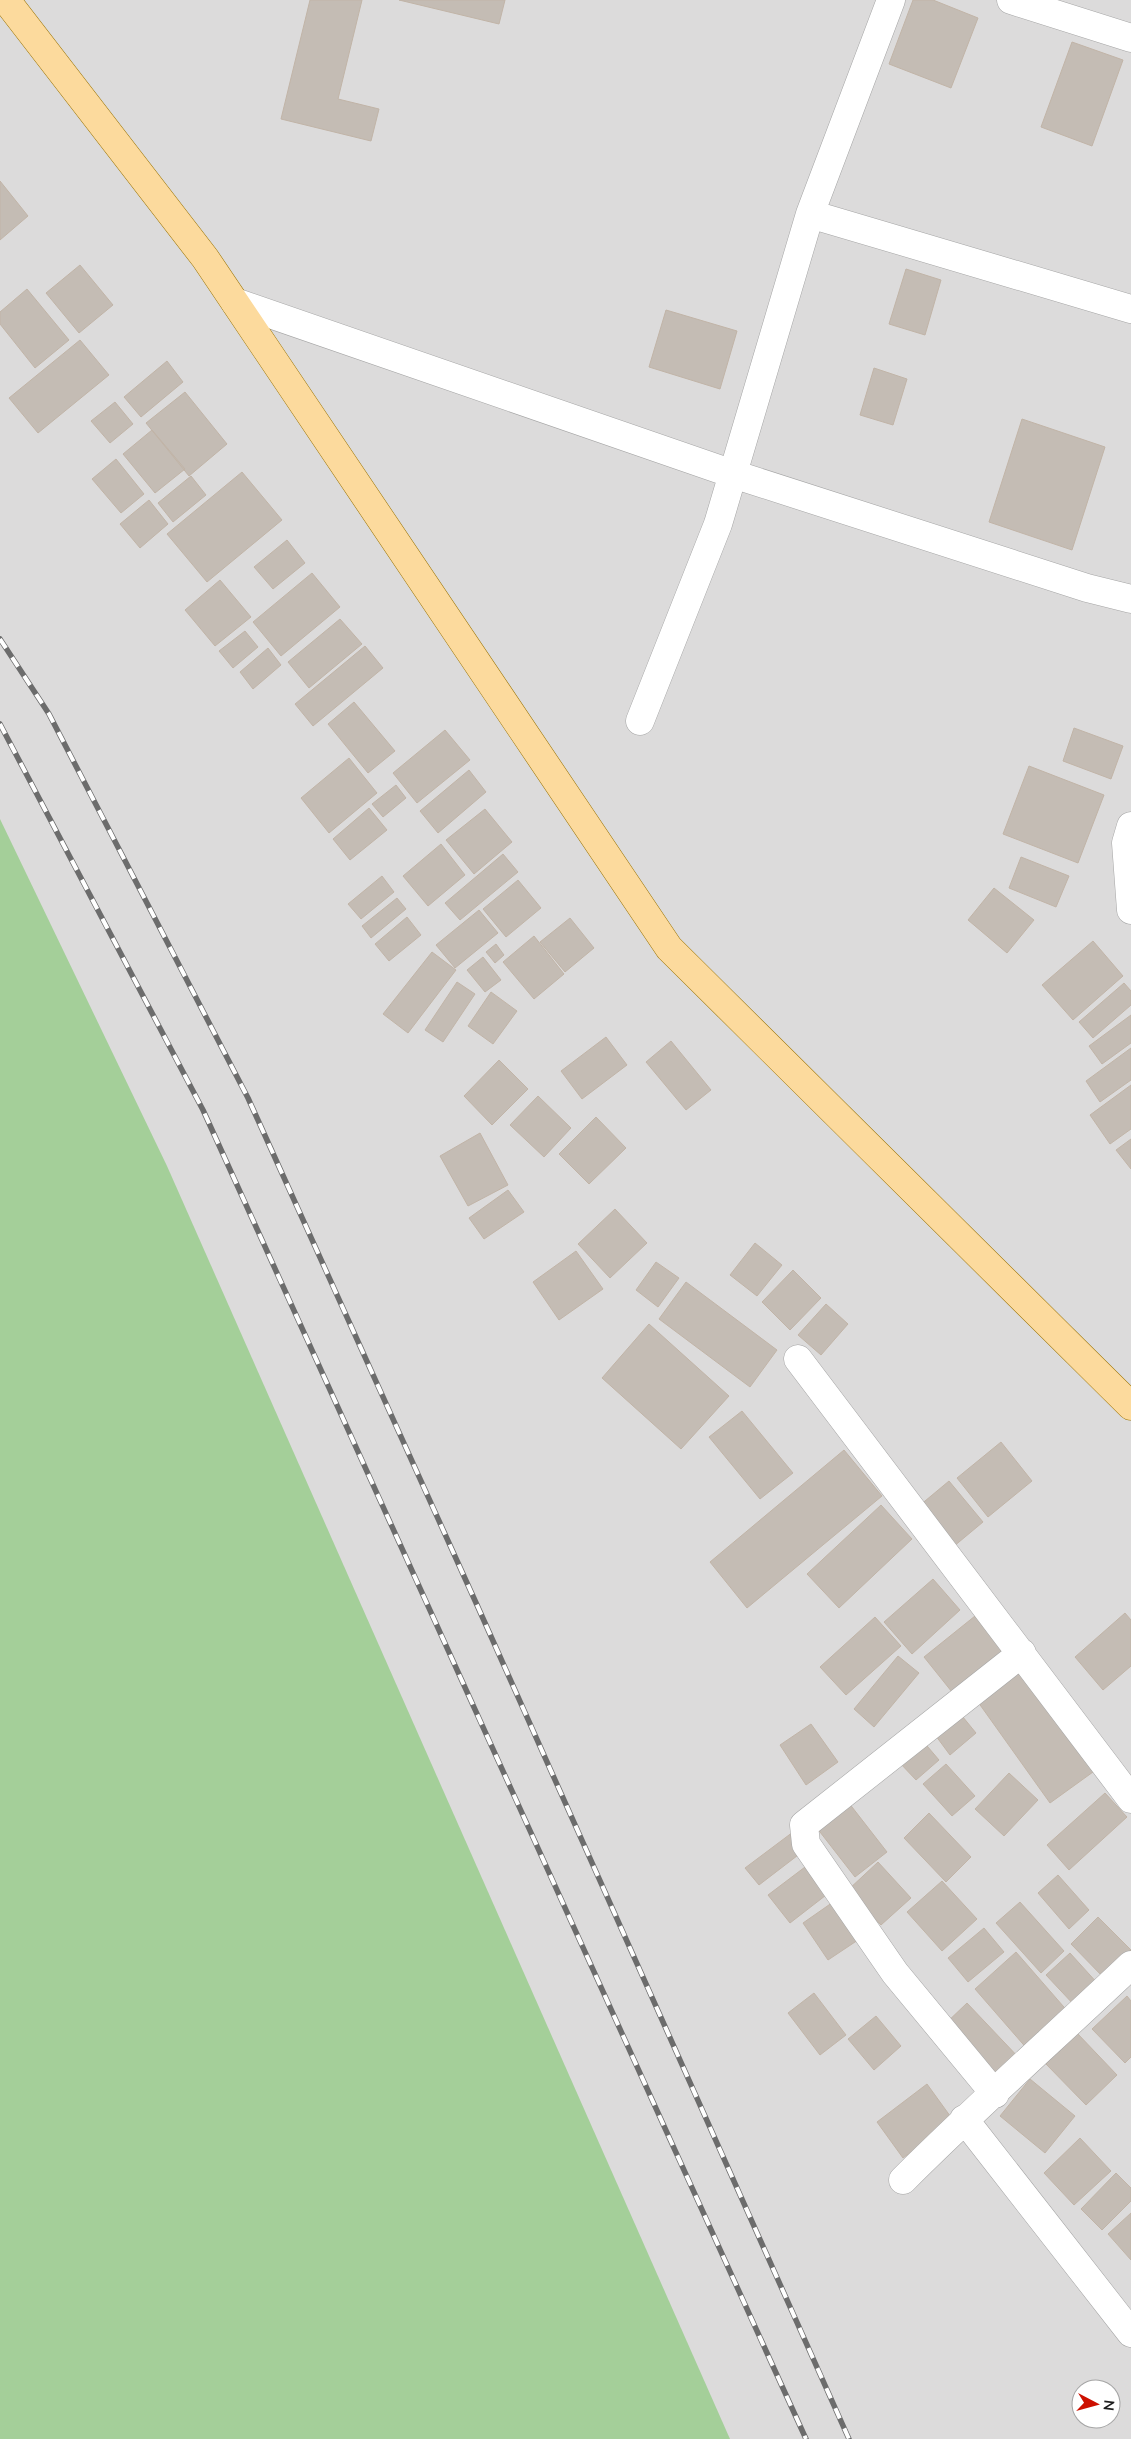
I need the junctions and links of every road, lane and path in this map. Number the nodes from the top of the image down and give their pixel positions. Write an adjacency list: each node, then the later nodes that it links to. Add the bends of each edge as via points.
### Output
1 (6, 0): 6 (main road, via 205,258)
2 (891, 0): 5 (street)
3 (1011, 0): 4 (street)
4 (1131, 38)
5 (810, 214): 7 (street); 8 (street)
6 (235, 302): 8 (street); 14 (main road, via 669,948)
7 (1131, 309)
8 (733, 474): 9 (street, via 1087,588); 10 (street, via 718,524)
9 (1131, 599)
10 (640, 720)
11 (1131, 826): 12 (street, via 1126,843)
12 (1131, 910)
13 (798, 1359): 15 (street)
14 (1131, 1406)
15 (1022, 1653): 16 (street); 18 (street, via 804,1825 806,1844 896,1973)
16 (1131, 1799)
17 (1131, 1965): 18 (street)
18 (995, 2094): 19 (street)
19 (964, 2119): 20 (street); 21 (street)
20 (903, 2180)
21 (1131, 2333)

